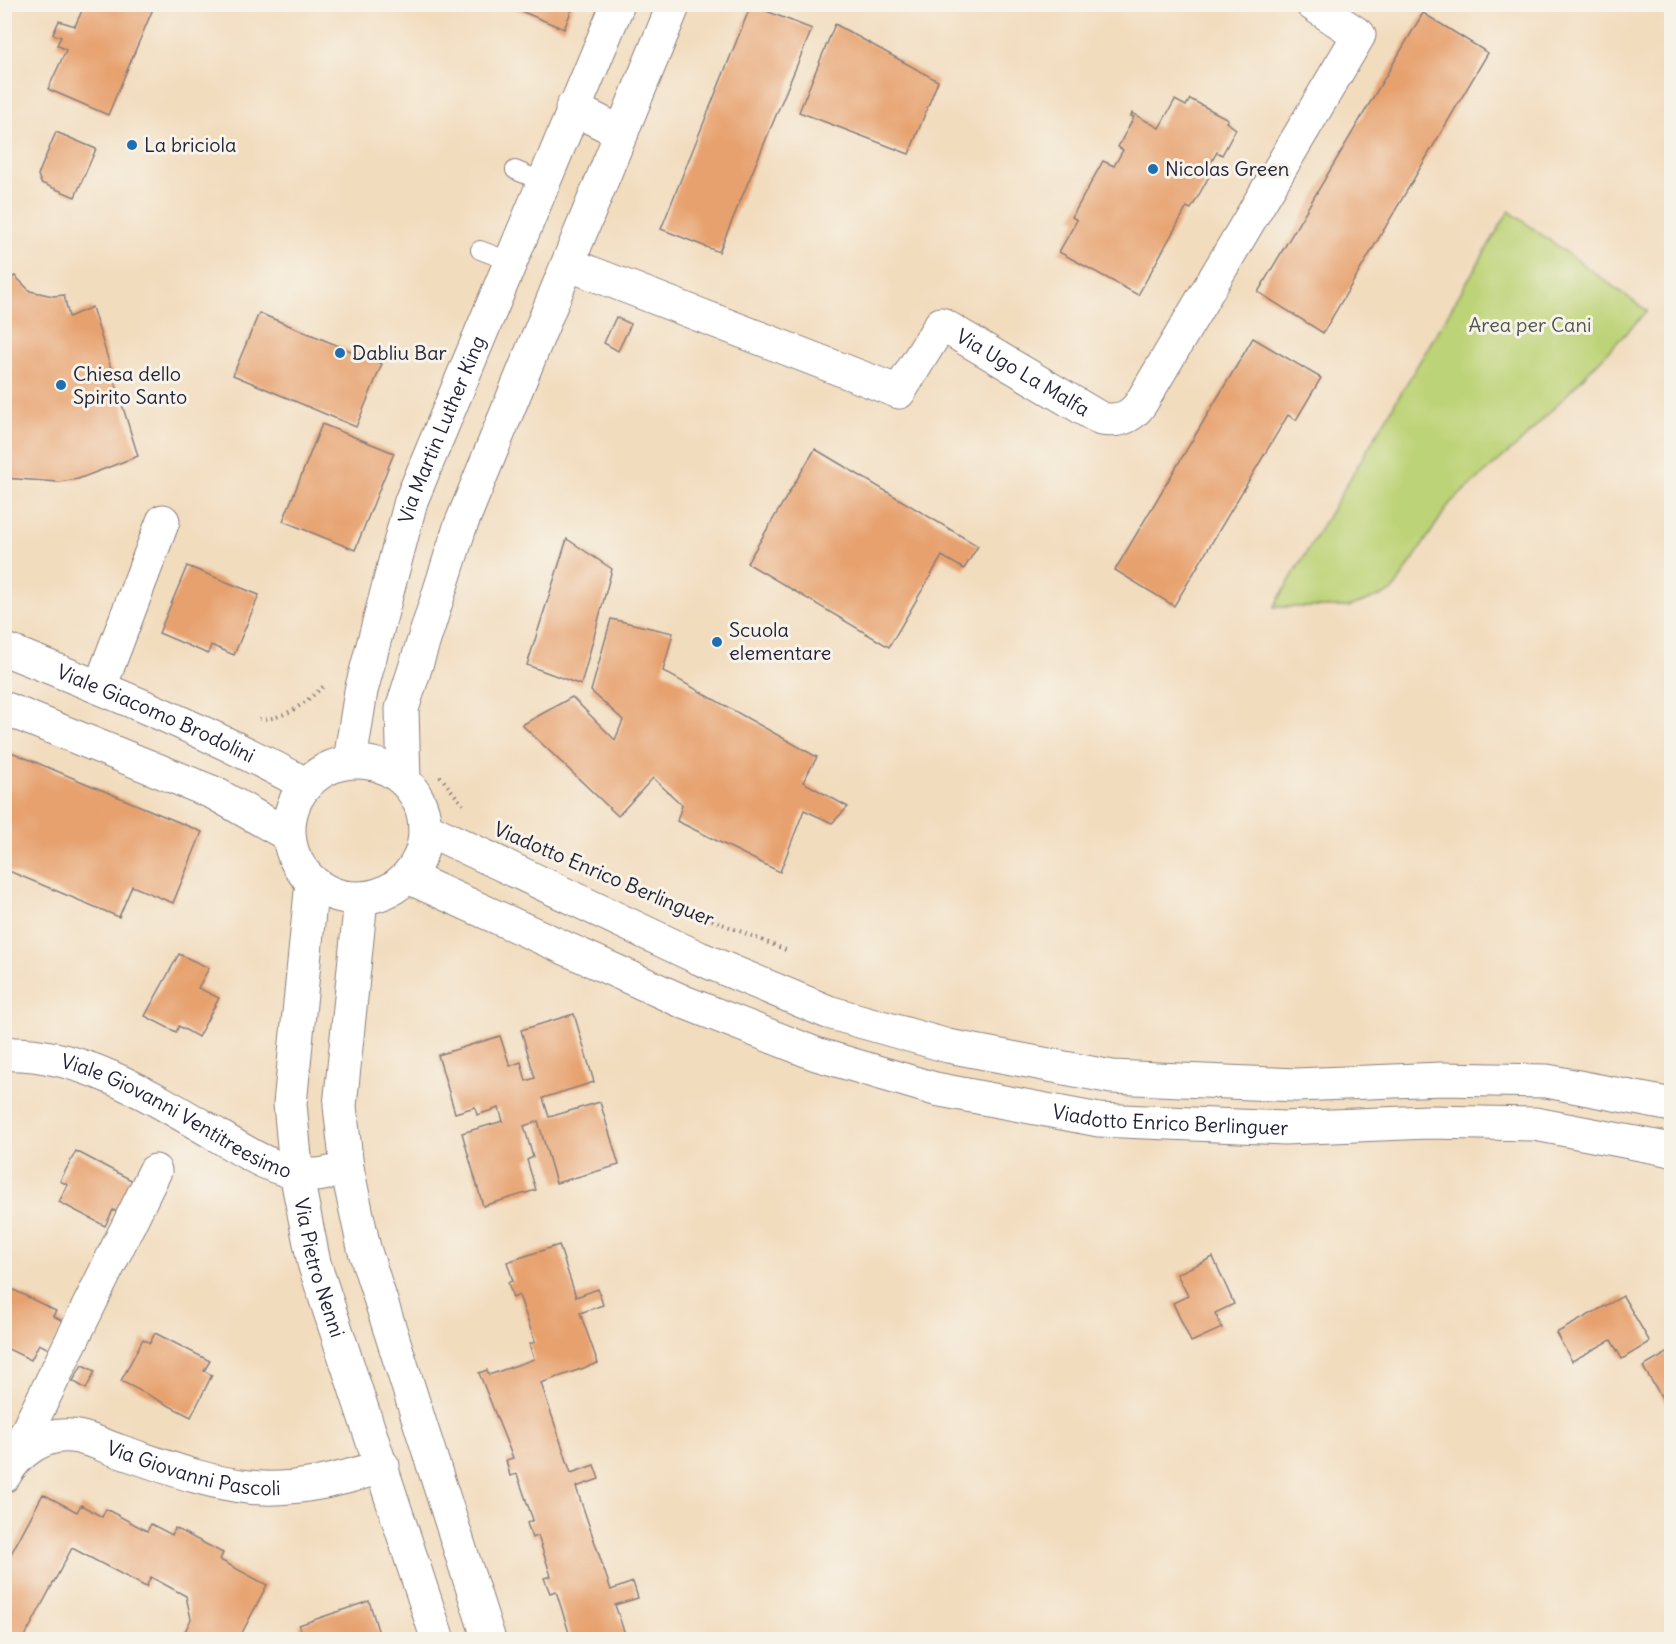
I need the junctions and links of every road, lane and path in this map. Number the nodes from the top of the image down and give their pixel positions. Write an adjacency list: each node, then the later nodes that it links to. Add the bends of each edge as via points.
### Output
1 (618, 4): 4 (street, Via Martin Luther King)
2 (674, 4): 5 (street)
3 (1312, 4): 6 (street, Via Ugo La Malfa, via 1359,35 1141,403 1136,411 1120,420 1101,419 941,324 899,392)
4 (572, 108): 5 (street); 11 (street, Via Martin Luther King, via 529,176 495,256 411,501 361,691)
5 (622, 133): 6 (street)
6 (568, 264): 13 (street, via 460,527 402,709)
7 (163, 521): 9 (street)
8 (4, 649): 9 (street, Viale Giacomo Brodolini)
9 (100, 687): 14 (street, Viale Giacomo Brodolini, via 232,744)
10 (4, 708): 17 (street, via 214,793)
11 (350, 761): 13 (street, via 369,762); 14 (street, via 333,765)
12 (438, 773): 15 (path)
13 (404, 780): 16 (street, via 423,810)
14 (305, 784): 17 (street, via 295,799)
15 (464, 806)
16 (425, 828): 18 (street, via 424,845); 23 (street, Viadotto Enrico Berlinguer)
17 (288, 835): 19 (street, via 300,869)
18 (408, 877): 20 (street, via 394,888); 24 (street, Viadotto Enrico Berlinguer)
19 (312, 882): 20 (street, via 343,897); 30 (street, Via Pietro Nenni, via 290,1104)
20 (361, 898): 28 (street, via 340,1106)
21 (672, 903): 22 (path, Viadotto Enrico Berlinguer)
22 (786, 950)
23 (699, 958): 24 (street, Viadotto Enrico Berlinguer); 26 (street, Viadotto Enrico Berlinguer, via 828,1012 926,1040 1112,1077 1296,1085 1442,1079 1547,1082)
24 (684, 1002): 27 (street, Viadotto Enrico Berlinguer, via 816,1054 935,1089 1099,1120 1284,1128 1429,1122 1535,1124)
25 (4, 1054): 30 (street, Viale Giovanni Ventitreesimo, via 64,1061 112,1080 269,1164)
26 (1671, 1105)
27 (1671, 1150)
28 (347, 1168): 30 (street, Viale Giovanni Ventitreesimo, via 314,1176); 34 (street, via 364,1248)
29 (155, 1171): 32 (street, Via Giovanni Pascoli)
30 (296, 1172): 31 (street, Via Pietro Nenni, via 314,1263)
31 (383, 1466): 32 (street, Via Giovanni Pascoli, via 303,1485 249,1487 201,1478 70,1436 36,1442); 33 (street, Via Pietro Nenni)
32 (8, 1469)
33 (438, 1640)
34 (489, 1640)

